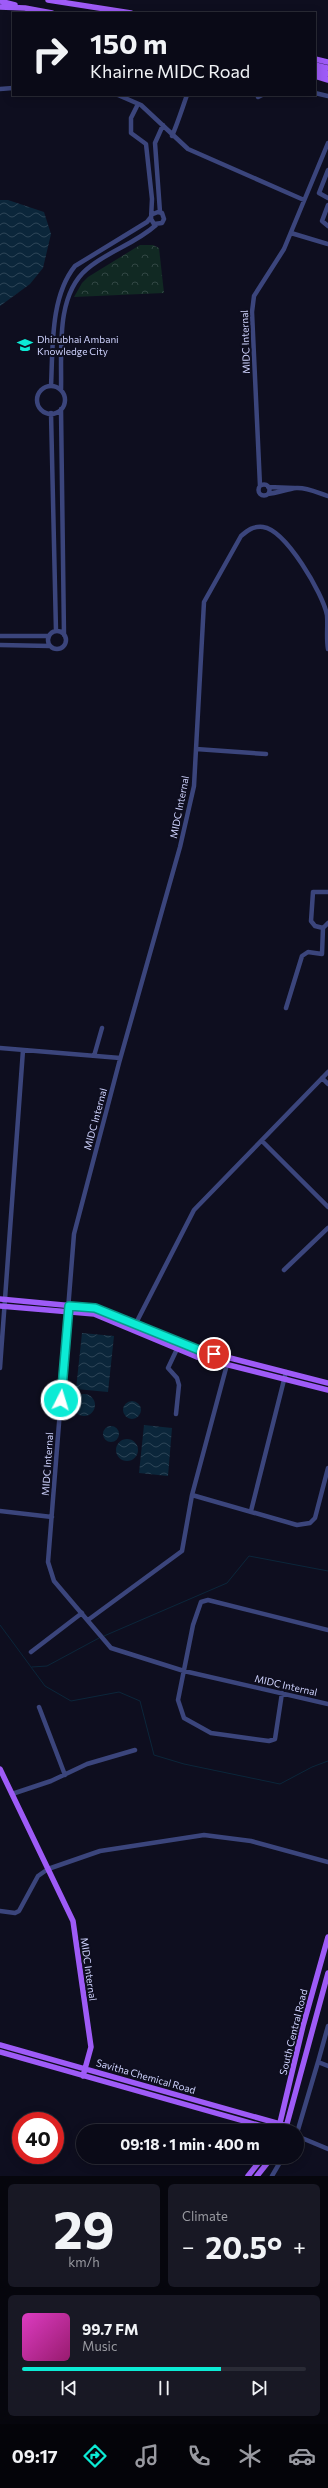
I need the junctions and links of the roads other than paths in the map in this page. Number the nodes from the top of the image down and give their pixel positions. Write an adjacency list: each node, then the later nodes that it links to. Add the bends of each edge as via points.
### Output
1 (48, 0): 3 (main road)
2 (0, 4): 4 (main road)
3 (95, 9): 5 (main road); 6 (main road)
4 (47, 12)
5 (105, 12)
6 (122, 12)
7 (316, 59): 8 (main road)
8 (328, 62)
9 (316, 65): 10 (main road)
10 (328, 68)
11 (316, 70): 12 (main road)
12 (328, 74)
13 (316, 76): 14 (main road)
14 (328, 80)
15 (12, 88): 16 (street)
16 (0, 89)
17 (316, 93): 20 (street)
18 (125, 96): 21 (street)
19 (186, 96): 23 (street, via 182,105 180,121)
20 (328, 96)
21 (138, 104): 22 (street); 25 (street, via 132,118 130,133)
22 (163, 125): 23 (street); 26 (street)
23 (172, 136): 29 (street, via 188,149)
24 (328, 143): 29 (street, MIDC Internal)
25 (146, 144): 26 (street); 32 (street)
26 (155, 144): 31 (street)
27 (328, 170): 28 (street, via 319,193)
28 (328, 198)
29 (304, 200): 35 (street, MIDC Internal)
30 (328, 205): 34 (street, via 322,221)
31 (160, 212): 32 (street); 33 (street, via 164,219)
32 (152, 215): 33 (street, via 153,223); 37 (street, via 147,222 75,266 67,276 57,310)
33 (156, 225): 38 (street, via 144,236 87,268 74,284 63,322)
34 (328, 226)
35 (291, 233): 36 (street); 41 (street, MIDC Internal, via 284,249 254,296 252,306)
36 (328, 244)
37 (51, 386): 38 (street); 40 (street, via 43,388 38,399 41,409)
38 (61, 390): 39 (street, via 65,397)
39 (61, 409): 40 (street); 47 (street)
40 (51, 413): 46 (street)
41 (260, 486): 42 (street); 44 (street, via 260,494)
42 (268, 487): 43 (street); 44 (street)
43 (294, 488): 44 (street); 45 (street, via 304,488)
44 (268, 494)
45 (328, 496)
46 (56, 631): 47 (street); 49 (street)
47 (64, 635): 51 (street, via 63,646)
48 (0, 636): 49 (street)
49 (49, 636): 51 (street)
50 (0, 645): 51 (street)
51 (50, 646)
52 (328, 649): 53 (street, MIDC Internal, via 322,599 299,560 285,542 270,530 264,527 250,528 241,536 204,602)
53 (196, 749): 54 (street); 65 (street, MIDC Internal, via 194,786 180,847)
54 (266, 754)
55 (328, 892): 57 (street, via 313,892 311,921 315,926)
56 (328, 923): 57 (street)
57 (324, 928): 58 (street)
58 (322, 954): 59 (street); 60 (street, via 304,953)
59 (328, 955)
60 (286, 1008)
61 (102, 1028): 64 (street)
62 (0, 1048): 63 (street)
63 (23, 1050): 64 (street); 73 (street)
64 (94, 1056): 65 (street)
65 (120, 1058): 75 (street, MIDC Internal, via 74,1234)
66 (328, 1072): 67 (street)
67 (322, 1078): 68 (street); 69 (street)
68 (328, 1084)
69 (262, 1142): 70 (street); 77 (street, via 191,1214)
70 (328, 1206)
71 (328, 1228): 72 (street)
72 (284, 1270)
73 (2, 1299): 74 (street); 75 (main road)
74 (2, 1306): 76 (main road); 82 (street)
75 (69, 1306): 76 (street, MIDC Internal); 77 (main road, via 95,1308)
76 (68, 1312): 78 (main road, via 94,1314); 92 (street, MIDC Internal)
77 (135, 1324): 78 (street); 80 (main road, via 199,1350)
78 (133, 1330): 79 (main road)
79 (177, 1349): 81 (main road); 87 (street, via 168,1368 177,1378 179,1386)
80 (228, 1357): 81 (street); 83 (main road)
81 (227, 1364): 84 (main road); 89 (street)
82 (0, 1368)
83 (286, 1372): 84 (street); 85 (main road)
84 (284, 1378): 86 (main road); 91 (street)
85 (328, 1383)
86 (328, 1390)
87 (176, 1414)
88 (328, 1468): 91 (street, via 315,1518 310,1523 297,1524)
89 (192, 1495): 91 (street); 94 (street, via 182,1551)
90 (0, 1511): 92 (street)
91 (251, 1511)
92 (52, 1517): 93 (street, MIDC Internal, via 48,1562 54,1581)
93 (82, 1613): 94 (street, MIDC Internal); 96 (street)
94 (88, 1620): 97 (street, MIDC Internal, via 111,1648)
95 (328, 1630): 97 (street, via 208,1600 201,1602 193,1625)
96 (31, 1652)
97 (184, 1670): 98 (street, MIDC Internal); 98 (street, via 178,1700 184,1718 212,1733 249,1739 275,1739)
98 (282, 1693): 99 (street, MIDC Internal)
99 (328, 1704)
100 (39, 1707): 103 (street)
101 (135, 1750): 103 (street, via 87,1764)
102 (0, 1769): 104 (main road, MIDC Internal)
103 (65, 1775): 104 (street)
104 (12, 1794): 106 (main road, MIDC Internal)
105 (328, 1862): 106 (street, via 252,1841 204,1835 100,1851)
106 (48, 1869): 107 (street, via 34,1882 19,1911 15,1913); 115 (main road, MIDC Internal, via 73,1921 91,2047)
107 (0, 1910)
108 (328, 1937): 118 (main road, South Central Road, via 303,2026)
109 (328, 1973): 119 (main road, South Central Road)
110 (328, 2026): 113 (street)
111 (0, 2045): 115 (main road, Savitha Chemical Road)
112 (0, 2052): 116 (main road, Savitha Chemical Road)
113 (318, 2062): 114 (street); 120 (street)
114 (328, 2066)
115 (85, 2069): 116 (main road, MIDC Internal); 118 (main road, Savitha Chemical Road)
116 (83, 2076): 117 (main road, Savitha Chemical Road)
117 (253, 2124)
118 (280, 2124)
119 (287, 2124)
120 (300, 2124)
121 (304, 2137): 122 (street)
122 (328, 2149)
123 (257, 2164): 126 (main road)
124 (266, 2164): 127 (main road)
125 (279, 2164): 128 (street)
126 (248, 2176)
127 (257, 2176)
128 (272, 2176)

